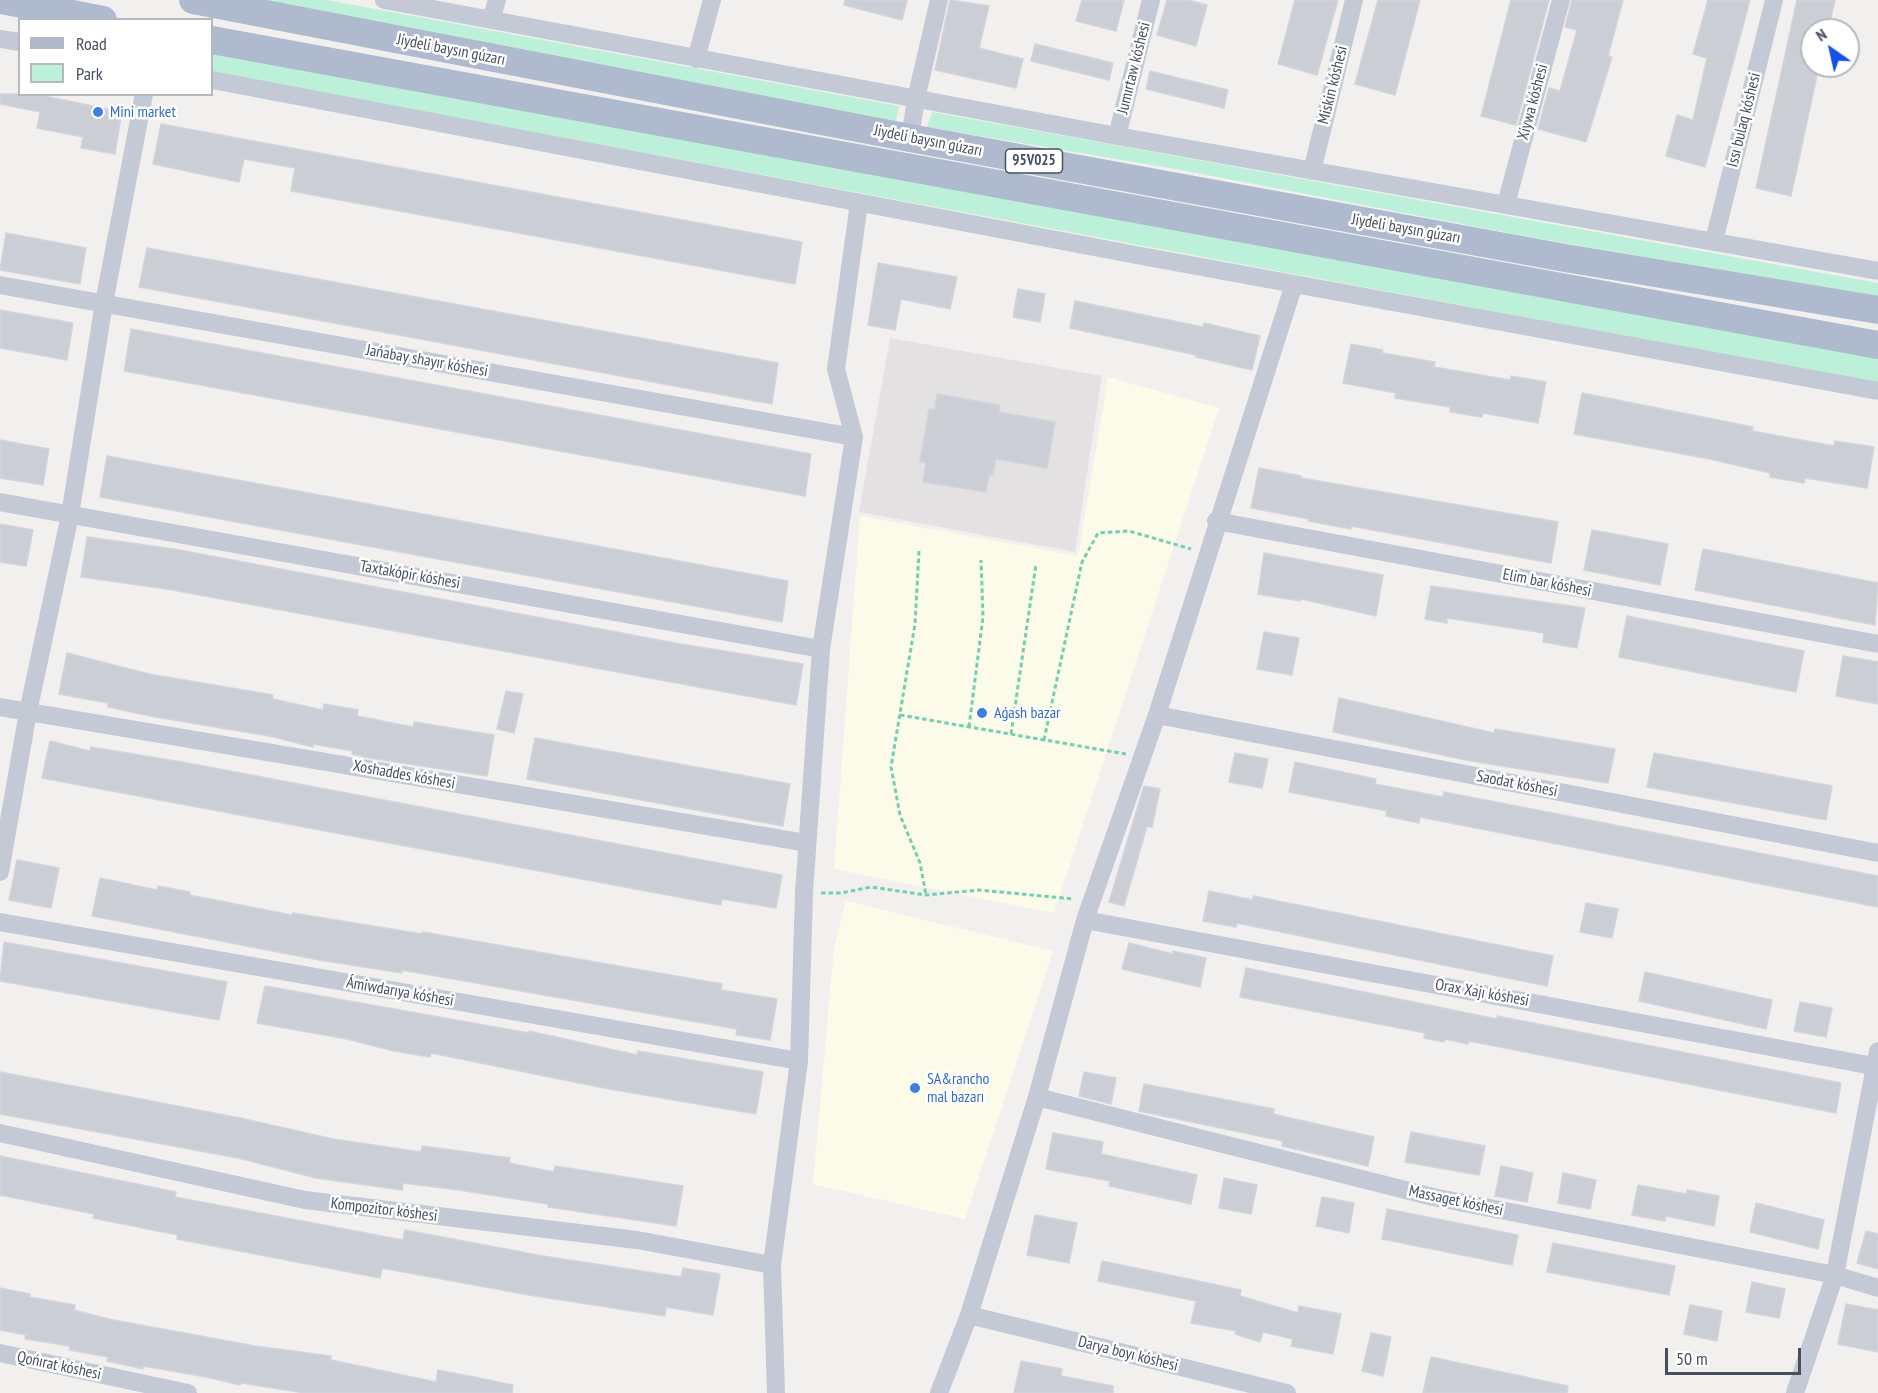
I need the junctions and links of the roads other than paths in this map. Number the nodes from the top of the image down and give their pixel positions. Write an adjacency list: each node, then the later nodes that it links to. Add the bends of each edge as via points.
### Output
1 (2, 0): 11 (main road)
2 (193, 0): 21 (main road, Jiydeli baysın gúzarı / 95V025)
3 (384, 0): 12 (street)
4 (496, 0): 12 (street)
5 (712, 0): 16 (street)
6 (939, 0): 19 (street)
7 (1151, 0): 20 (street, Jumırtaw kóshesi)
8 (1354, 0): 22 (street, Miskin kóshesi)
9 (1561, 0): 24 (street, Xiywa kóshesi)
10 (1774, 0): 25 (street, Issı bulaq kóshesi)
11 (93, 18)
12 (491, 20): 16 (street)
13 (0, 39): 15 (street)
14 (213, 40): 31 (main road, Jiydeli baysın gúzarı / 95V025)
15 (18, 42)
16 (696, 59): 19 (street)
17 (213, 80): 23 (street)
18 (144, 96): 29 (street)
19 (916, 99): 20 (street); 21 (street)
20 (1117, 136): 22 (street)
21 (910, 138): 30 (main road, Jiydeli baysın gúzarı / 95V025, via 1565,258)
22 (1312, 171): 24 (street)
23 (859, 203): 27 (street); 33 (street, via 836,369)
24 (1506, 204): 25 (street)
25 (1714, 241): 26 (street)
26 (1878, 271)
27 (1294, 284): 32 (street); 36 (street)
28 (0, 285): 29 (street, Jańabay shayır kóshesi)
29 (104, 303): 33 (street, Jańabay shayır kóshesi); 35 (street)
30 (1878, 310)
31 (1878, 345)
32 (1878, 391)
33 (854, 437): 38 (street)
34 (0, 502): 35 (street, Taxtakópir kóshesi)
35 (70, 515): 38 (street, Taxtakópir kóshesi); 40 (street)
36 (1216, 521): 37 (street, Elim bar kóshesi); 41 (street)
37 (1878, 644)
38 (821, 649): 42 (street)
39 (0, 707): 40 (street, Xoshaddes kóshesi)
40 (28, 712): 42 (street, Xoshaddes kóshesi); 44 (street)
41 (1156, 715): 43 (street, Saodat kóshesi); 45 (street)
42 (807, 843): 47 (street)
43 (1878, 853)
44 (0, 872)
45 (1085, 920): 48 (street, Orax Xajı kóshesi); 49 (street)
46 (0, 922): 47 (street, Ámiwdarıya kóshesi)
47 (799, 1061): 51 (street)
48 (1877, 1061): 52 (street)
49 (1037, 1097): 52 (street, Massaget kóshesi, via 1433,1197); 54 (street)
50 (0, 1132): 51 (street, Kompozitor kóshesi, via 305,1200 637,1240)
51 (772, 1265): 57 (street)
52 (1835, 1275): 53 (street, Massaget kóshesi); 60 (street)
53 (1878, 1288)
54 (969, 1315): 58 (street); 59 (street, Darya boyı kóshesi)
55 (0, 1353): 56 (street, Qońırat kóshesi)
56 (188, 1393)
57 (776, 1393)
58 (939, 1393)
59 (1287, 1393)
60 (1795, 1393)

